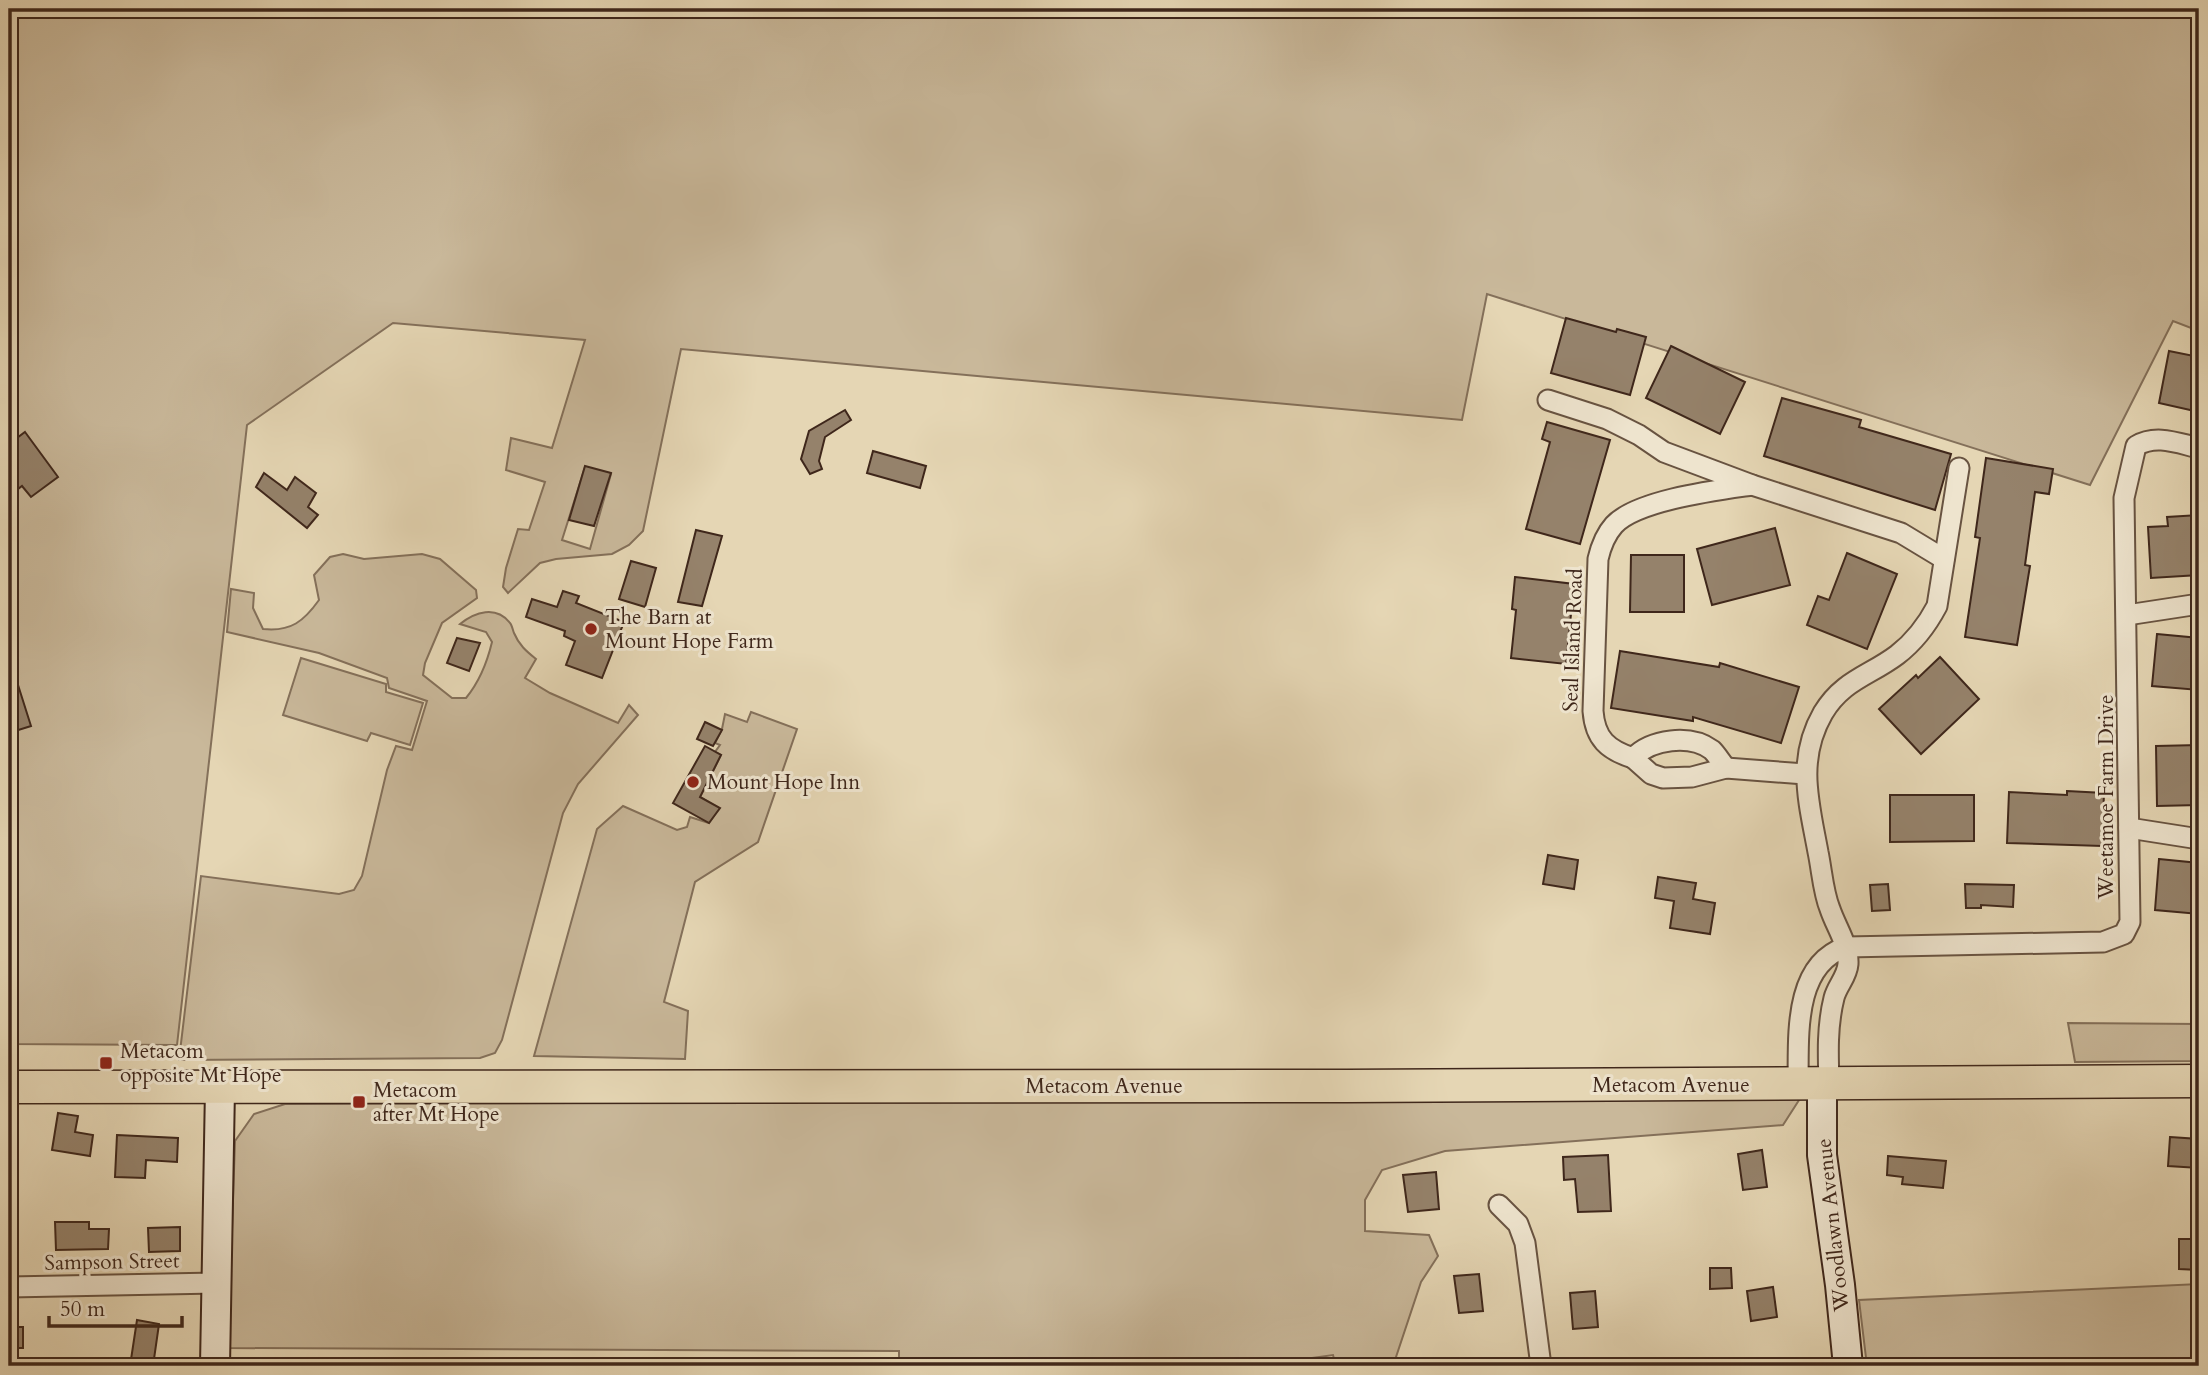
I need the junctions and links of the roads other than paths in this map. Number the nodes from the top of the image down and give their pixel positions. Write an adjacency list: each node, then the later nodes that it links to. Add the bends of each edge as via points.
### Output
1 (1548, 400): 4 (street, Seal Island Road, via 1607,419 1664,452)
2 (2199, 448): 7 (street, Weetamoe Farm Drive, via 2158,439 2136,446 2124,498)
3 (1959, 468): 5 (street)
4 (1752, 485): 5 (street, Seal Island Road, via 1901,533); 8 (street, Seal Island Road, via 1695,494 1632,512 1614,525 1602,546 1594,725 1604,744)
5 (1944, 559): 10 (street, via 1932,616 1905,648 1857,677 1834,698 1812,738)
6 (2199, 604): 7 (street)
7 (2127, 615): 11 (street, Weetamoe Farm Drive)
8 (1633, 758): 9 (street, Seal Island Road, via 1663,778 1692,777); 9 (street, via 1650,746 1678,741 1710,749)
9 (1726, 768): 10 (street, Seal Island Road)
10 (1805, 774): 13 (street, via 1829,907)
11 (2129, 828): 12 (street); 13 (street, Weetamoe Farm Drive, via 2130,922 2117,938 2103,942)
12 (2199, 839)
13 (1846, 947): 14 (street, via 1820,963); 15 (street, via 1846,975 1837,987)
14 (1801, 1012): 15 (street); 17 (street)
15 (1831, 1012): 17 (street)
16 (2199, 1082): 17 (main road, Metacom Avenue)
17 (1816, 1084): 19 (main road, Metacom Avenue); 25 (street, Woodlawn Avenue)
18 (9, 1087): 19 (main road, Metacom Avenue)
19 (220, 1088): 21 (street)
20 (1499, 1205): 24 (street, via 1518,1224 1525,1243)
21 (216, 1283): 22 (street, Sampson Street); 23 (street)
22 (9, 1287)
23 (215, 1366)
24 (1541, 1366)
25 (1849, 1366)

